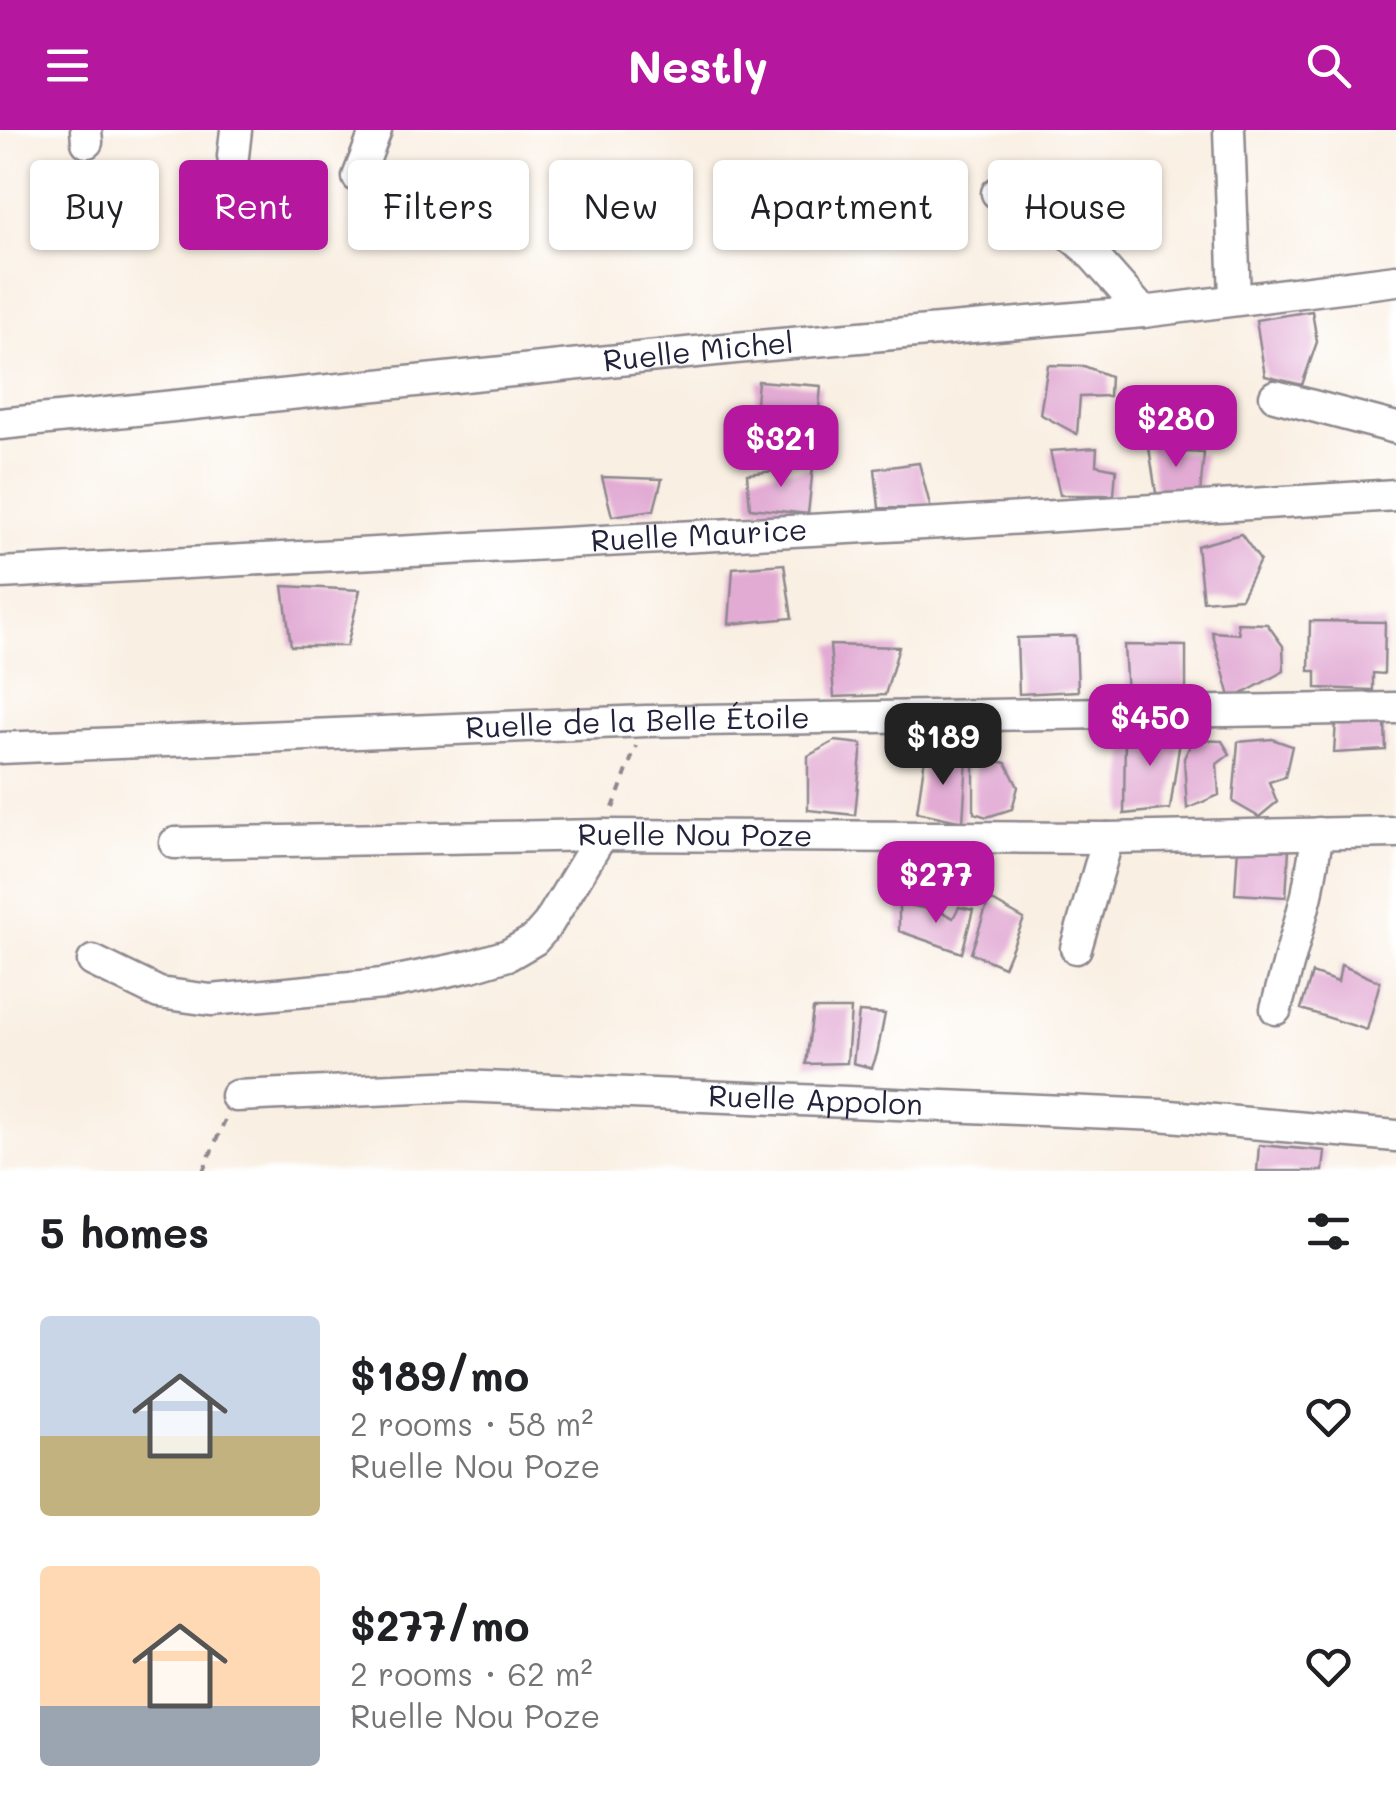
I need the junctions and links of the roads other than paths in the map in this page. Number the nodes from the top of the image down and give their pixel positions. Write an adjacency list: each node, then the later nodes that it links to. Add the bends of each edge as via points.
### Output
1 (376, 130): 3 (street)
2 (1229, 130): 6 (street)
3 (365, 160)
4 (1088, 250): 7 (street)
5 (1396, 280): 6 (street, Ruelle Michel)
6 (1235, 299): 7 (street, Ruelle Michel)
7 (1143, 312): 9 (street, Ruelle Michel)
8 (1275, 396): 10 (street)
9 (0, 424)
10 (1396, 428)
11 (1396, 495): 12 (street, Ruelle Maurice)
12 (0, 574)
13 (1396, 708): 14 (street, Ruelle de la Belle Étoile, via 646,721)
14 (0, 748)
15 (1396, 832): 16 (street, Ruelle Nou Poze)
16 (1318, 833): 18 (street, Ruelle Nou Poze); 22 (street)
17 (602, 835): 18 (street, Ruelle Nou Poze); 19 (street, Ruelle Nou Poze); 21 (street, via 534,940 471,966 384,984 211,1000 159,993)
18 (1108, 838): 20 (street)
19 (175, 844)
20 (1076, 948)
21 (92, 960)
22 (1276, 1008)
23 (236, 1096): 24 (street, Ruelle Appolon, via 461,1086 1159,1114)
24 (1396, 1136)

